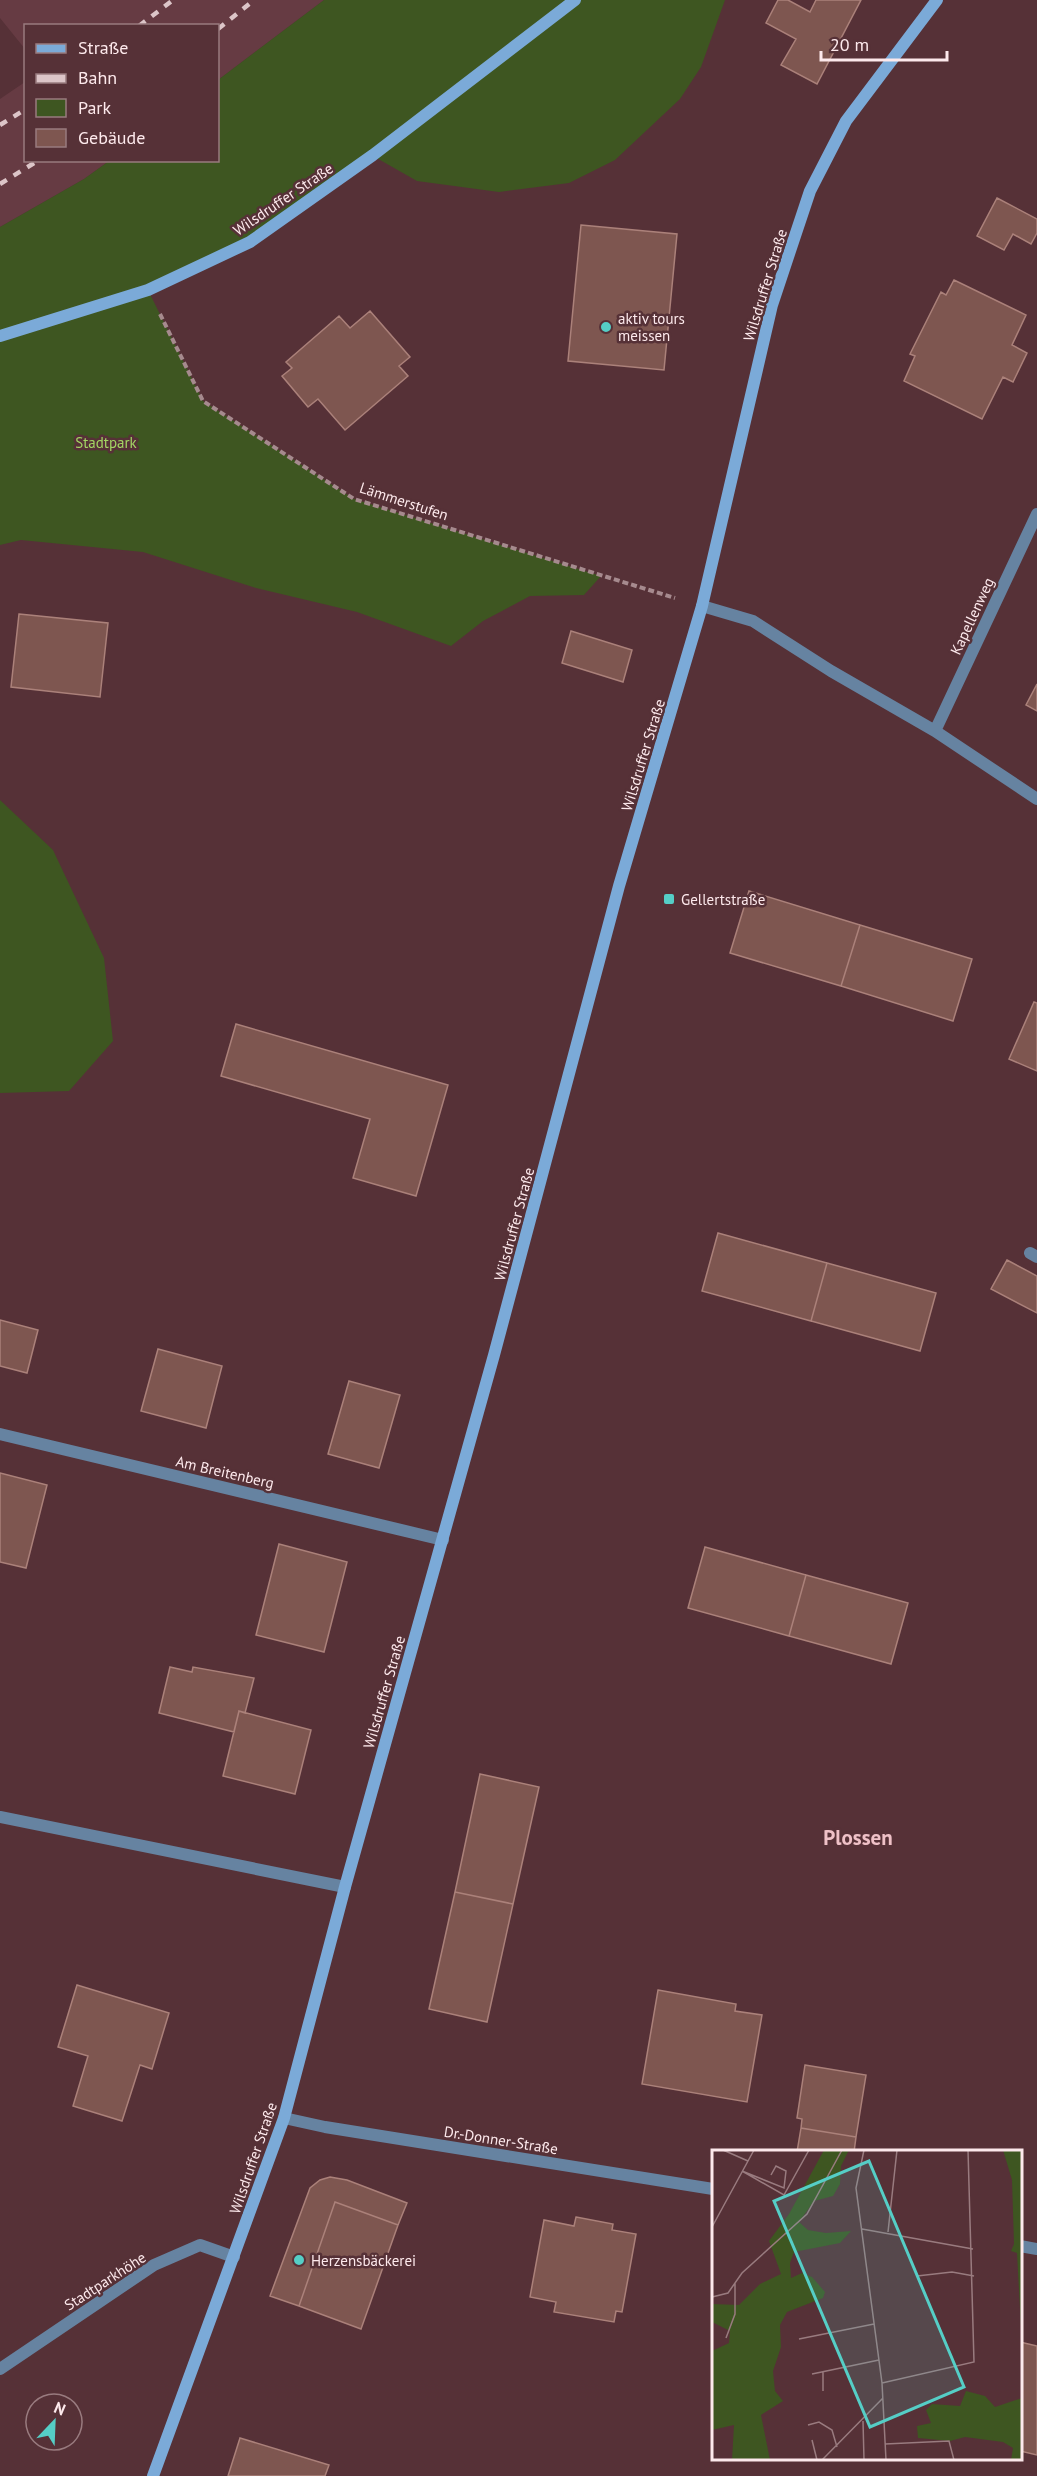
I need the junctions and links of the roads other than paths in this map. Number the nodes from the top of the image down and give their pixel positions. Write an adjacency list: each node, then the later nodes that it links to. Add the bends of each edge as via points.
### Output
1 (575, 0): 3 (main road, Wilsdruffer Straße, via 373,155 250,242 148,290)
2 (937, 0): 5 (main road, Wilsdruffer Straße, via 846,121 810,191 772,305)
3 (0, 336)
4 (1037, 514): 6 (street, Kapellenweg)
5 (702, 606): 6 (street, via 753,621); 9 (main road, Wilsdruffer Straße, via 619,886)
6 (935, 731): 7 (street)
7 (1037, 798)
8 (0, 1434): 9 (street, Am Breitenberg)
9 (442, 1540): 11 (main road, Wilsdruffer Straße)
10 (0, 1817): 11 (street)
11 (345, 1887): 12 (main road, Wilsdruffer Straße)
12 (284, 2118): 13 (street, Dr.-Donner-Straße); 16 (main road, Wilsdruffer Straße)
13 (712, 2189)
14 (1022, 2246): 15 (street)
15 (1037, 2249)
16 (234, 2257): 17 (street, Stadtparkhöhe, via 200,2245 154,2265); 18 (main road, Wilsdruffer Straße)
17 (0, 2369)
18 (153, 2476)

